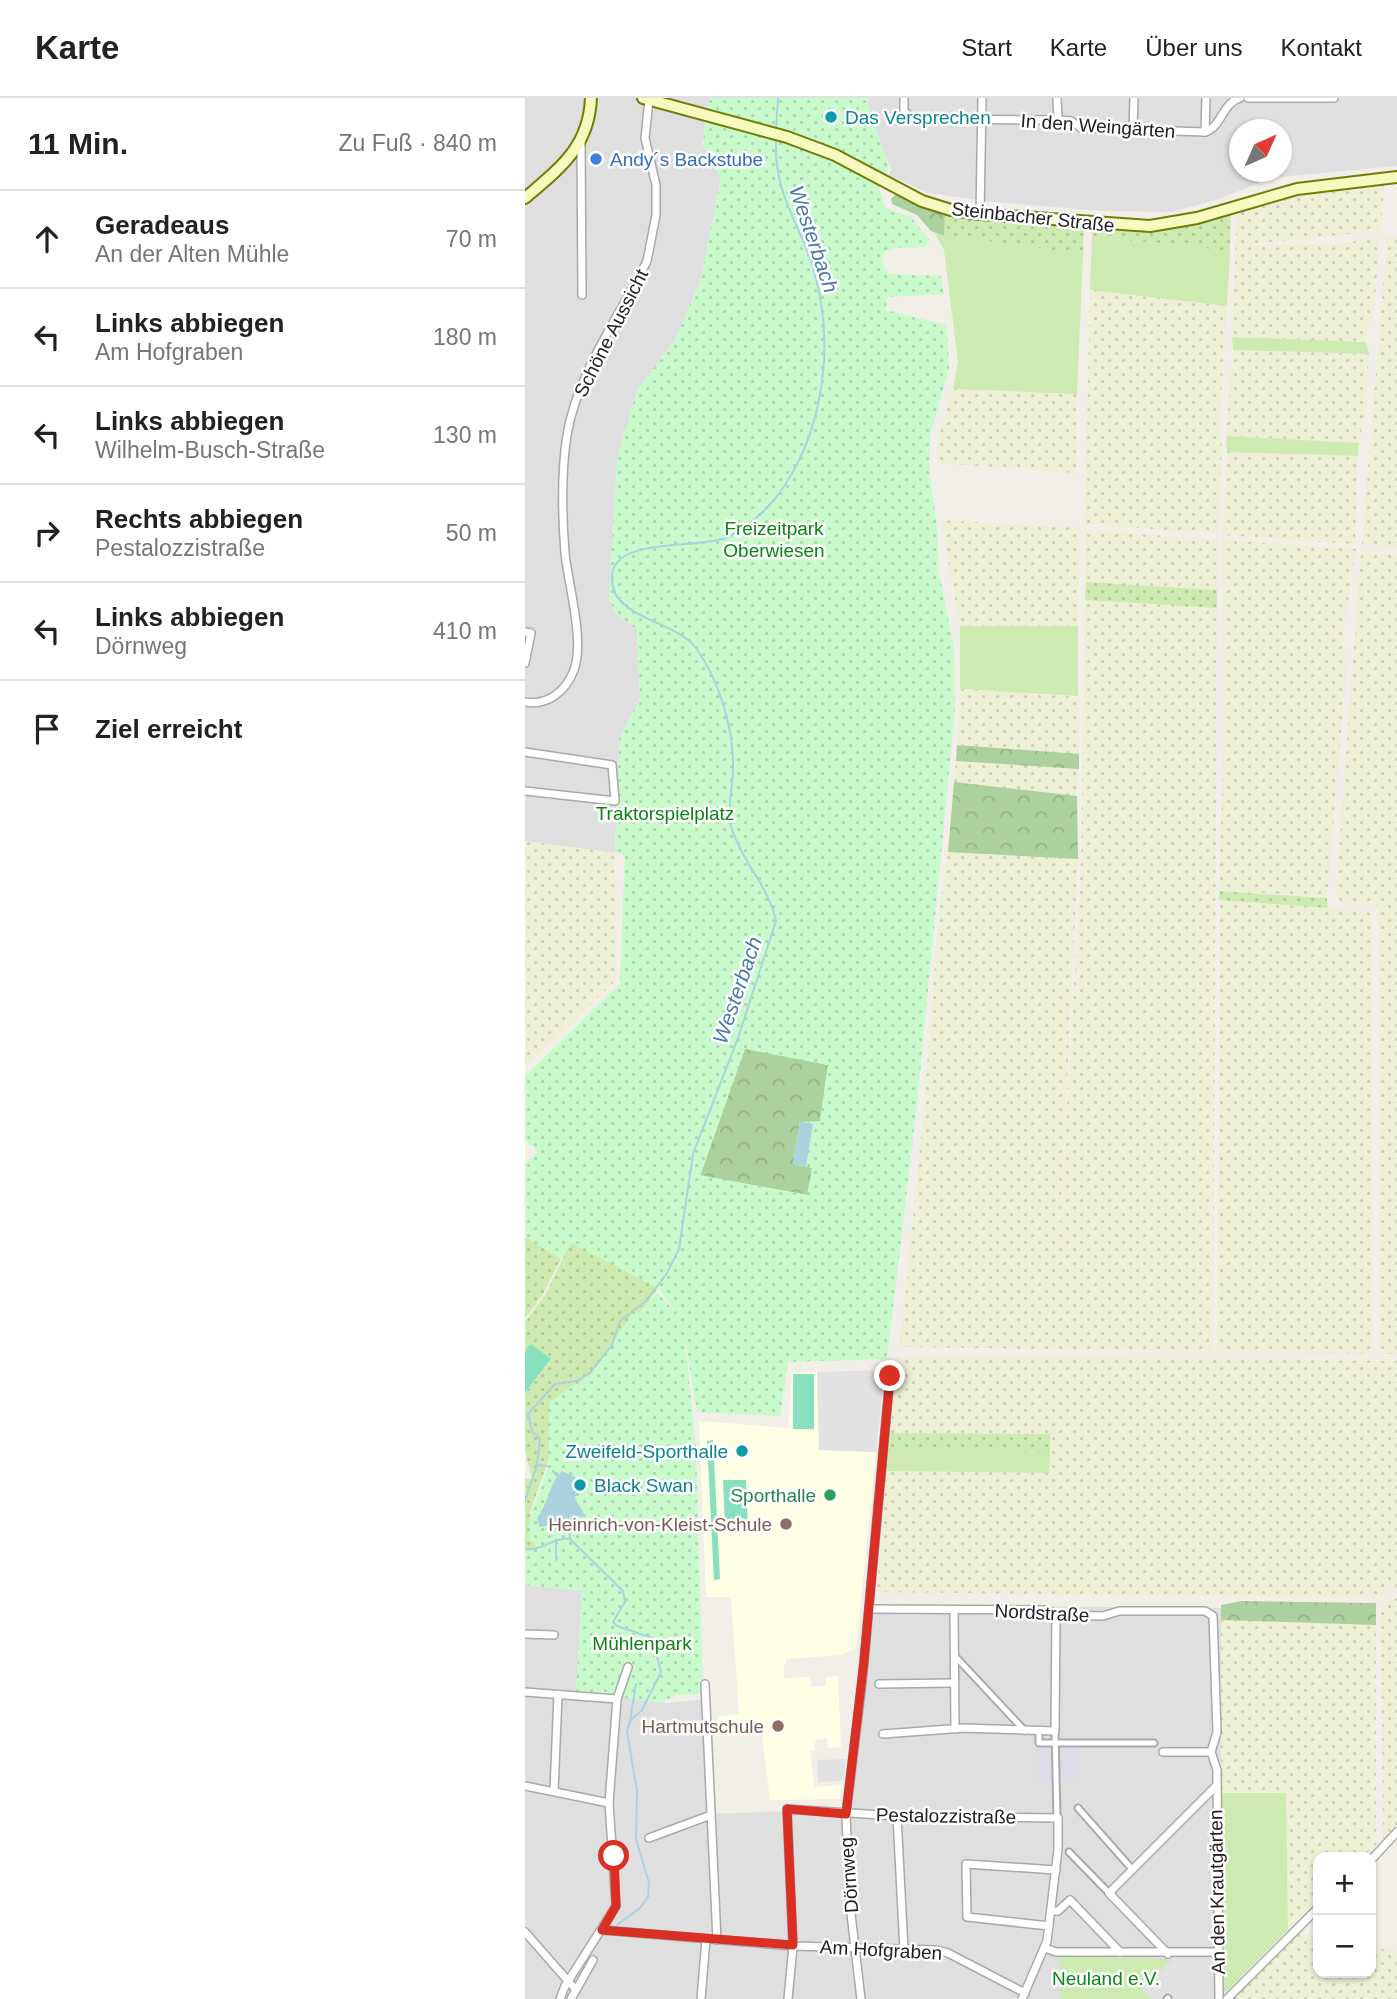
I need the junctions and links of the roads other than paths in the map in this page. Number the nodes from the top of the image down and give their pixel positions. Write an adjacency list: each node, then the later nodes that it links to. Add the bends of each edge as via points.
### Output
1 (591, 98): 16 (main road)
2 (904, 98): 12 (street, In den Weingärten, via 904,111 913,119)
3 (982, 98): 12 (street)
4 (1057, 98): 13 (street)
5 (1134, 98): 14 (street)
6 (1206, 98): 15 (street)
7 (1240, 98): 15 (street)
8 (1248, 98): 9 (street)
9 (1284, 98): 10 (street)
10 (1334, 98)
11 (646, 99): 19 (main road, Steinbacher Straße, via 776,134 835,155 922,201); 23 (street, Schöne Aussicht, via 645,125 656,185 653,238 647,261 577,395 563,467 575,667 566,685 548,701)
12 (982, 119): 13 (street, In den Weingärten); 19 (street)
13 (1058, 120): 14 (street, In den Weingärten, via 1081,128)
14 (1133, 129): 15 (street, In den Weingärten)
15 (1205, 132)
16 (581, 142): 18 (main road, via 561,167); 20 (street)
17 (1397, 177): 19 (main road, Steinbacher Straße, via 1286,191 1197,218 1150,226)
18 (525, 198)
19 (980, 214)
20 (582, 295)
21 (525, 632): 22 (street, via 531,633)
22 (525, 663)
23 (525, 702)
24 (525, 752): 25 (street, via 612,765 615,801)
25 (525, 791)
26 (890, 1376): 27 (street, Dörnweg)
27 (869, 1609): 28 (street, Nordstraße); 55 (street, Dörnweg)
28 (954, 1611): 29 (street, Nordstraße, via 1045,1610); 33 (street)
29 (1056, 1614): 30 (street, Nordstraße, via 1205,1611); 44 (street)
30 (1213, 1616): 49 (street, An den Krautgärten, via 1217,1736)
31 (525, 1634): 32 (street)
32 (554, 1635)
33 (954, 1655): 35 (street); 42 (street)
34 (628, 1667): 40 (street)
35 (953, 1683): 37 (street); 41 (street)
36 (705, 1684): 56 (street)
37 (879, 1684)
38 (525, 1692): 39 (street)
39 (558, 1695): 40 (street); 52 (street)
40 (617, 1699): 53 (street)
41 (955, 1730): 42 (street); 45 (street)
42 (1025, 1731): 43 (street)
43 (1039, 1731): 44 (street); 46 (street, via 1039,1743)
44 (1055, 1731): 46 (street)
45 (883, 1734)
46 (1055, 1742): 47 (street); 58 (street)
47 (1154, 1743)
48 (1163, 1752): 49 (street)
49 (1211, 1752): 51 (street, An den Krautgärten)
50 (525, 1786): 52 (street)
51 (1216, 1786): 63 (street, An den Krautgärten); 78 (street, An den Krautgärten)
52 (554, 1791): 53 (street)
53 (609, 1803): 69 (street, via 616,1906)
54 (1077, 1808): 63 (street)
55 (846, 1814): 57 (street, Pestalozzistraße); 73 (street, Pestalozzistraße, via 787,1809); 74 (street, Dörnweg)
56 (711, 1815): 60 (street); 72 (street)
57 (897, 1816): 58 (street, Pestalozzistraße); 76 (street)
58 (1059, 1820): 64 (street)
59 (1397, 1832): 62 (street)
60 (649, 1838)
61 (1069, 1852): 65 (street)
62 (1376, 1855)
63 (1132, 1869): 65 (street, An den Krautgärten)
64 (1055, 1870): 66 (street); 68 (street, via 966,1864 967,1917)
65 (1109, 1893): 79 (street)
66 (1052, 1911): 68 (street); 77 (street, via 1070,1900)
67 (1313, 1913): 89 (street)
68 (1049, 1926): 75 (street)
69 (609, 1931): 71 (street, Am Hofgraben); 81 (street)
70 (525, 1932): 81 (street)
71 (706, 1939): 72 (street, Am Hofgraben); 85 (street)
72 (717, 1940): 73 (street, Am Hofgraben)
73 (793, 1945): 74 (street, Am Hofgraben); 86 (street)
74 (855, 1947): 76 (street, Am Hofgraben); 87 (street, Dörnweg)
75 (1045, 1948): 77 (street); 82 (street)
76 (904, 1950): 82 (street, Am Hofgraben, via 948,1953)
77 (1120, 1952): 79 (street)
78 (1218, 1952): 79 (street); 88 (street, An den Krautgärten)
79 (1168, 1954)
80 (593, 1960): 81 (street)
81 (572, 1986): 83 (street); 84 (street)
82 (1024, 1996)
83 (560, 1999)
84 (571, 1999)
85 (701, 1999)
86 (788, 1999)
87 (862, 1999)
88 (1219, 1999)
89 (1227, 1999)

